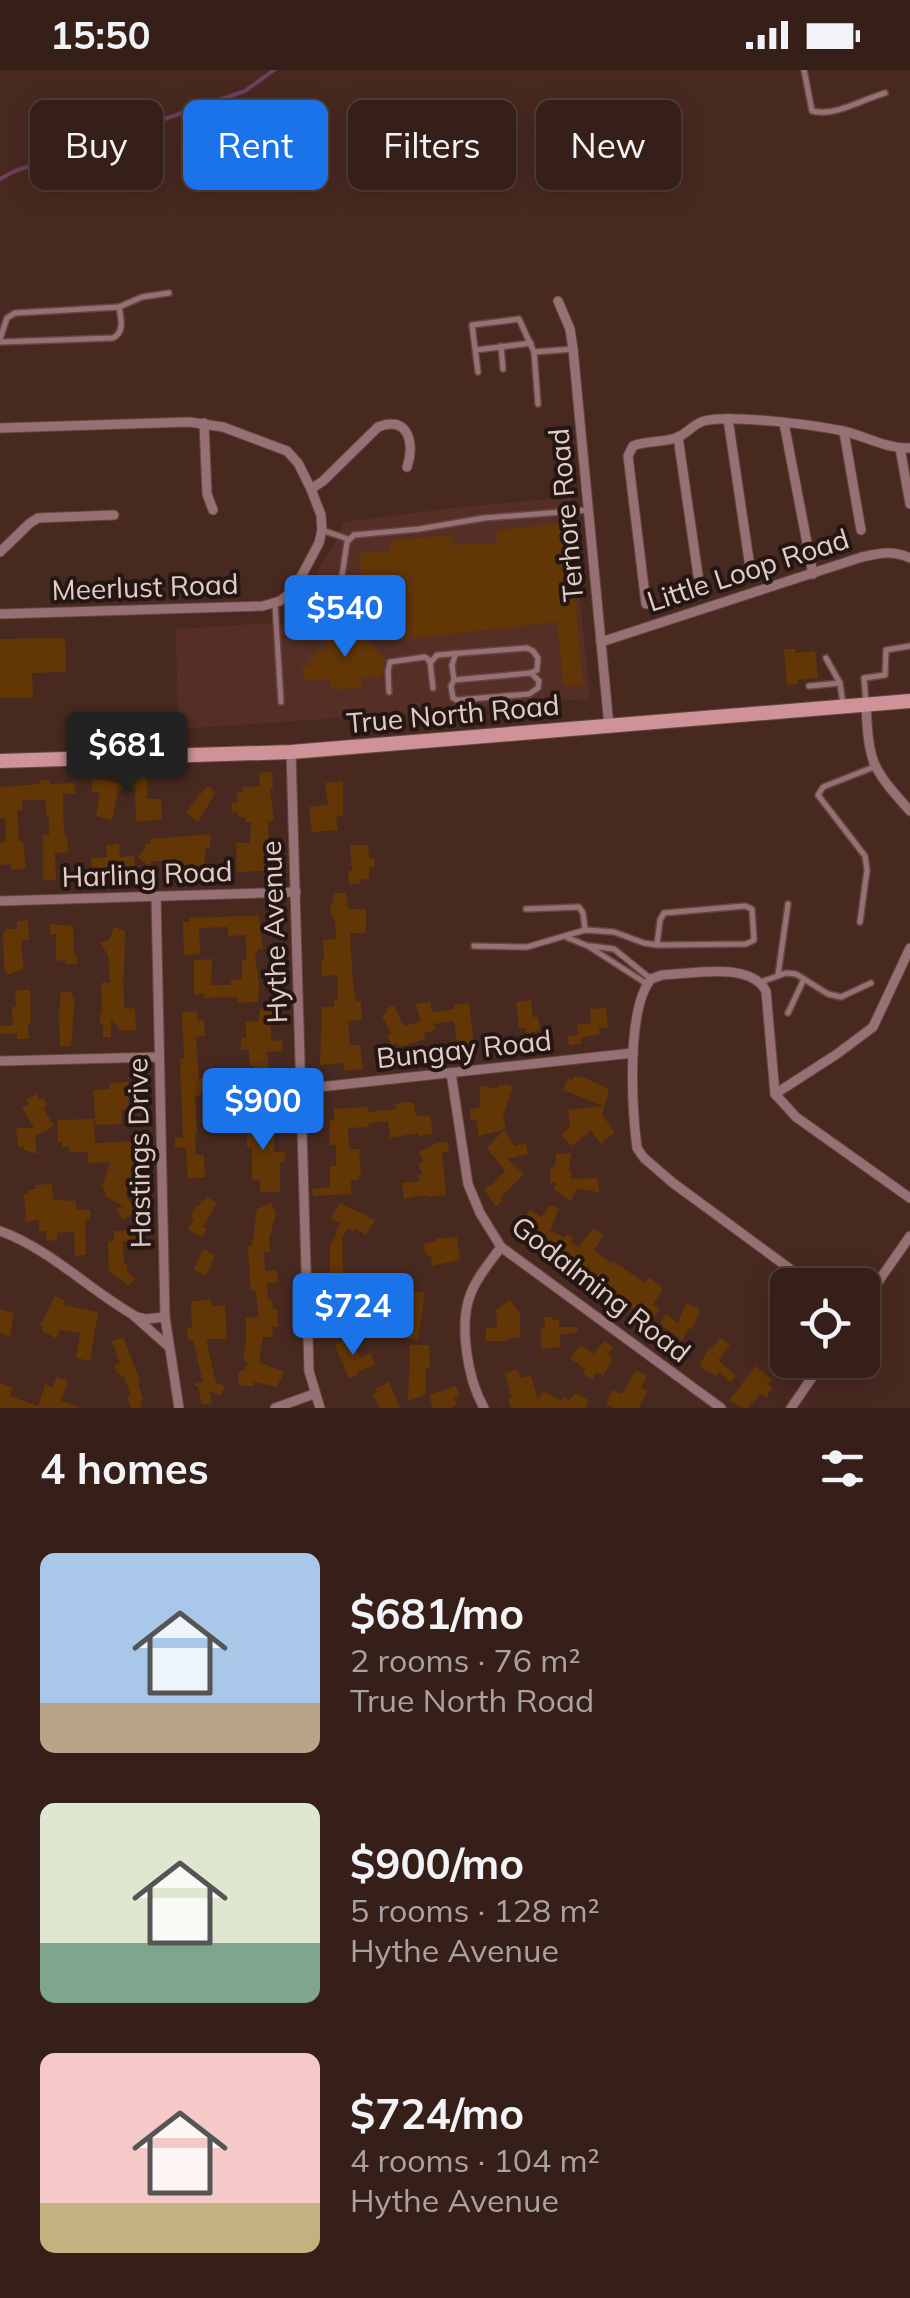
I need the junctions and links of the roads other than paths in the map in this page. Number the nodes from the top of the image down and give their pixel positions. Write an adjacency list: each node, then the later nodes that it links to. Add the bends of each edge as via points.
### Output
1 (804, 70): 2 (lane, via 812,111 822,114)
2 (886, 93)
3 (169, 293): 5 (lane)
4 (558, 301): 9 (street, Terhore Road)
5 (119, 307): 6 (lane, via 15,313 6,318); 6 (lane, via 122,328 113,338)
6 (0, 340)
7 (531, 342): 8 (lane); 10 (lane, via 516,318 476,323); 11 (lane)
8 (501, 346): 10 (lane); 12 (lane)
9 (573, 348): 11 (lane); 26 (street, Terhore Road)
10 (476, 350): 13 (lane)
11 (534, 352): 14 (lane)
12 (503, 369)
13 (478, 372)
14 (538, 404)
15 (728, 420): 17 (street); 20 (street, via 707,420); 33 (street)
16 (204, 423): 18 (street); 23 (street, via 283,448); 25 (street)
17 (784, 423): 19 (street); 34 (street)
18 (0, 428)
19 (844, 432): 21 (street); 29 (street)
20 (678, 437): 35 (street); 38 (street, via 629,450)
21 (905, 448): 24 (street)
22 (407, 467): 23 (street, via 409,437 398,425 386,424)
23 (312, 489): 28 (street)
24 (910, 504)
25 (213, 510)
26 (588, 510): 30 (lane); 40 (street, Terhore Road)
27 (114, 516): 31 (street, via 34,520)
28 (322, 530): 30 (lane); 37 (street, Meerlust Road, via 294,590)
29 (861, 530)
30 (348, 540): 36 (lane)
31 (0, 552)
32 (910, 558): 34 (street, Little Loop Road, via 882,552)
33 (750, 567)
34 (812, 574): 40 (street, Little Loop Road)
35 (698, 575)
36 (340, 596)
37 (275, 604): 39 (street, Meerlust Road); 52 (lane)
38 (646, 604)
39 (0, 614)
40 (601, 642): 55 (street, Terhore Road)
41 (910, 646): 53 (lane, via 886,650 885,675 864,678)
42 (456, 654): 44 (lane, via 437,655); 45 (lane, via 527,648 538,658); 46 (lane)
43 (826, 658): 47 (lane)
44 (430, 663): 49 (lane); 50 (lane, via 427,657 390,662)
45 (531, 672): 46 (lane); 46 (lane, via 539,682 529,694 457,700 450,692)
46 (454, 680)
47 (840, 683): 48 (lane); 54 (lane)
48 (808, 686)
49 (433, 688)
50 (390, 692)
51 (910, 701): 53 (main road, True North Road)
52 (281, 702)
53 (866, 705): 54 (main road, True North Road); 58 (street)
54 (843, 707): 55 (main road, True North Road)
55 (609, 726): 56 (main road, True North Road)
56 (291, 752): 57 (main road, True North Road); 60 (street, Hythe Avenue)
57 (0, 761)
58 (874, 767): 59 (street); 65 (lane, via 818,795 865,856)
59 (910, 811)
60 (296, 892): 61 (street, Harling Road); 82 (street, Hythe Avenue)
61 (156, 896): 62 (street, Harling Road); 79 (street, Hastings Drive)
62 (0, 901)
63 (788, 904): 72 (lane)
64 (526, 909): 66 (lane, via 578,907)
65 (860, 922)
66 (585, 930): 67 (lane); 68 (lane)
67 (566, 936): 69 (lane, via 527,946); 70 (lane)
68 (657, 944): 68 (lane, via 750,943 754,914 749,906 667,912)
69 (474, 946)
70 (588, 946): 74 (lane); 74 (lane, via 614,949)
71 (910, 948): 83 (street, via 874,1027)
72 (778, 975): 73 (lane); 75 (lane)
73 (804, 980): 76 (lane, via 834,996); 77 (lane)
74 (649, 981): 75 (street, via 732,972); 78 (street)
75 (761, 982): 83 (street)
76 (870, 983)
77 (788, 1013)
78 (632, 1053): 81 (street, Bungay Road); 88 (street, via 636,1135 644,1158)
79 (159, 1057): 80 (street); 91 (street, Hastings Drive)
80 (0, 1062)
81 (450, 1072): 82 (street, Bungay Road); 87 (street, Godalming Road, via 468,1184)
82 (301, 1089): 94 (street, Hythe Avenue)
83 (774, 1094): 84 (street, via 796,1118)
84 (910, 1198)
85 (0, 1231): 90 (street)
86 (910, 1236): 89 (street)
87 (501, 1247): 98 (street, via 471,1292 466,1312 468,1362); 99 (street, Godalming Road)
88 (789, 1268)
89 (880, 1279)
90 (133, 1315): 91 (street); 92 (street)
91 (165, 1317): 92 (street, Hastings Drive)
92 (169, 1347): 95 (street, Hastings Drive)
93 (812, 1378): 100 (street)
94 (314, 1394): 96 (street); 97 (street, Hythe Avenue)
95 (179, 1408)
96 (275, 1408)
97 (320, 1408)
98 (484, 1408)
99 (722, 1408)
100 (791, 1408)

